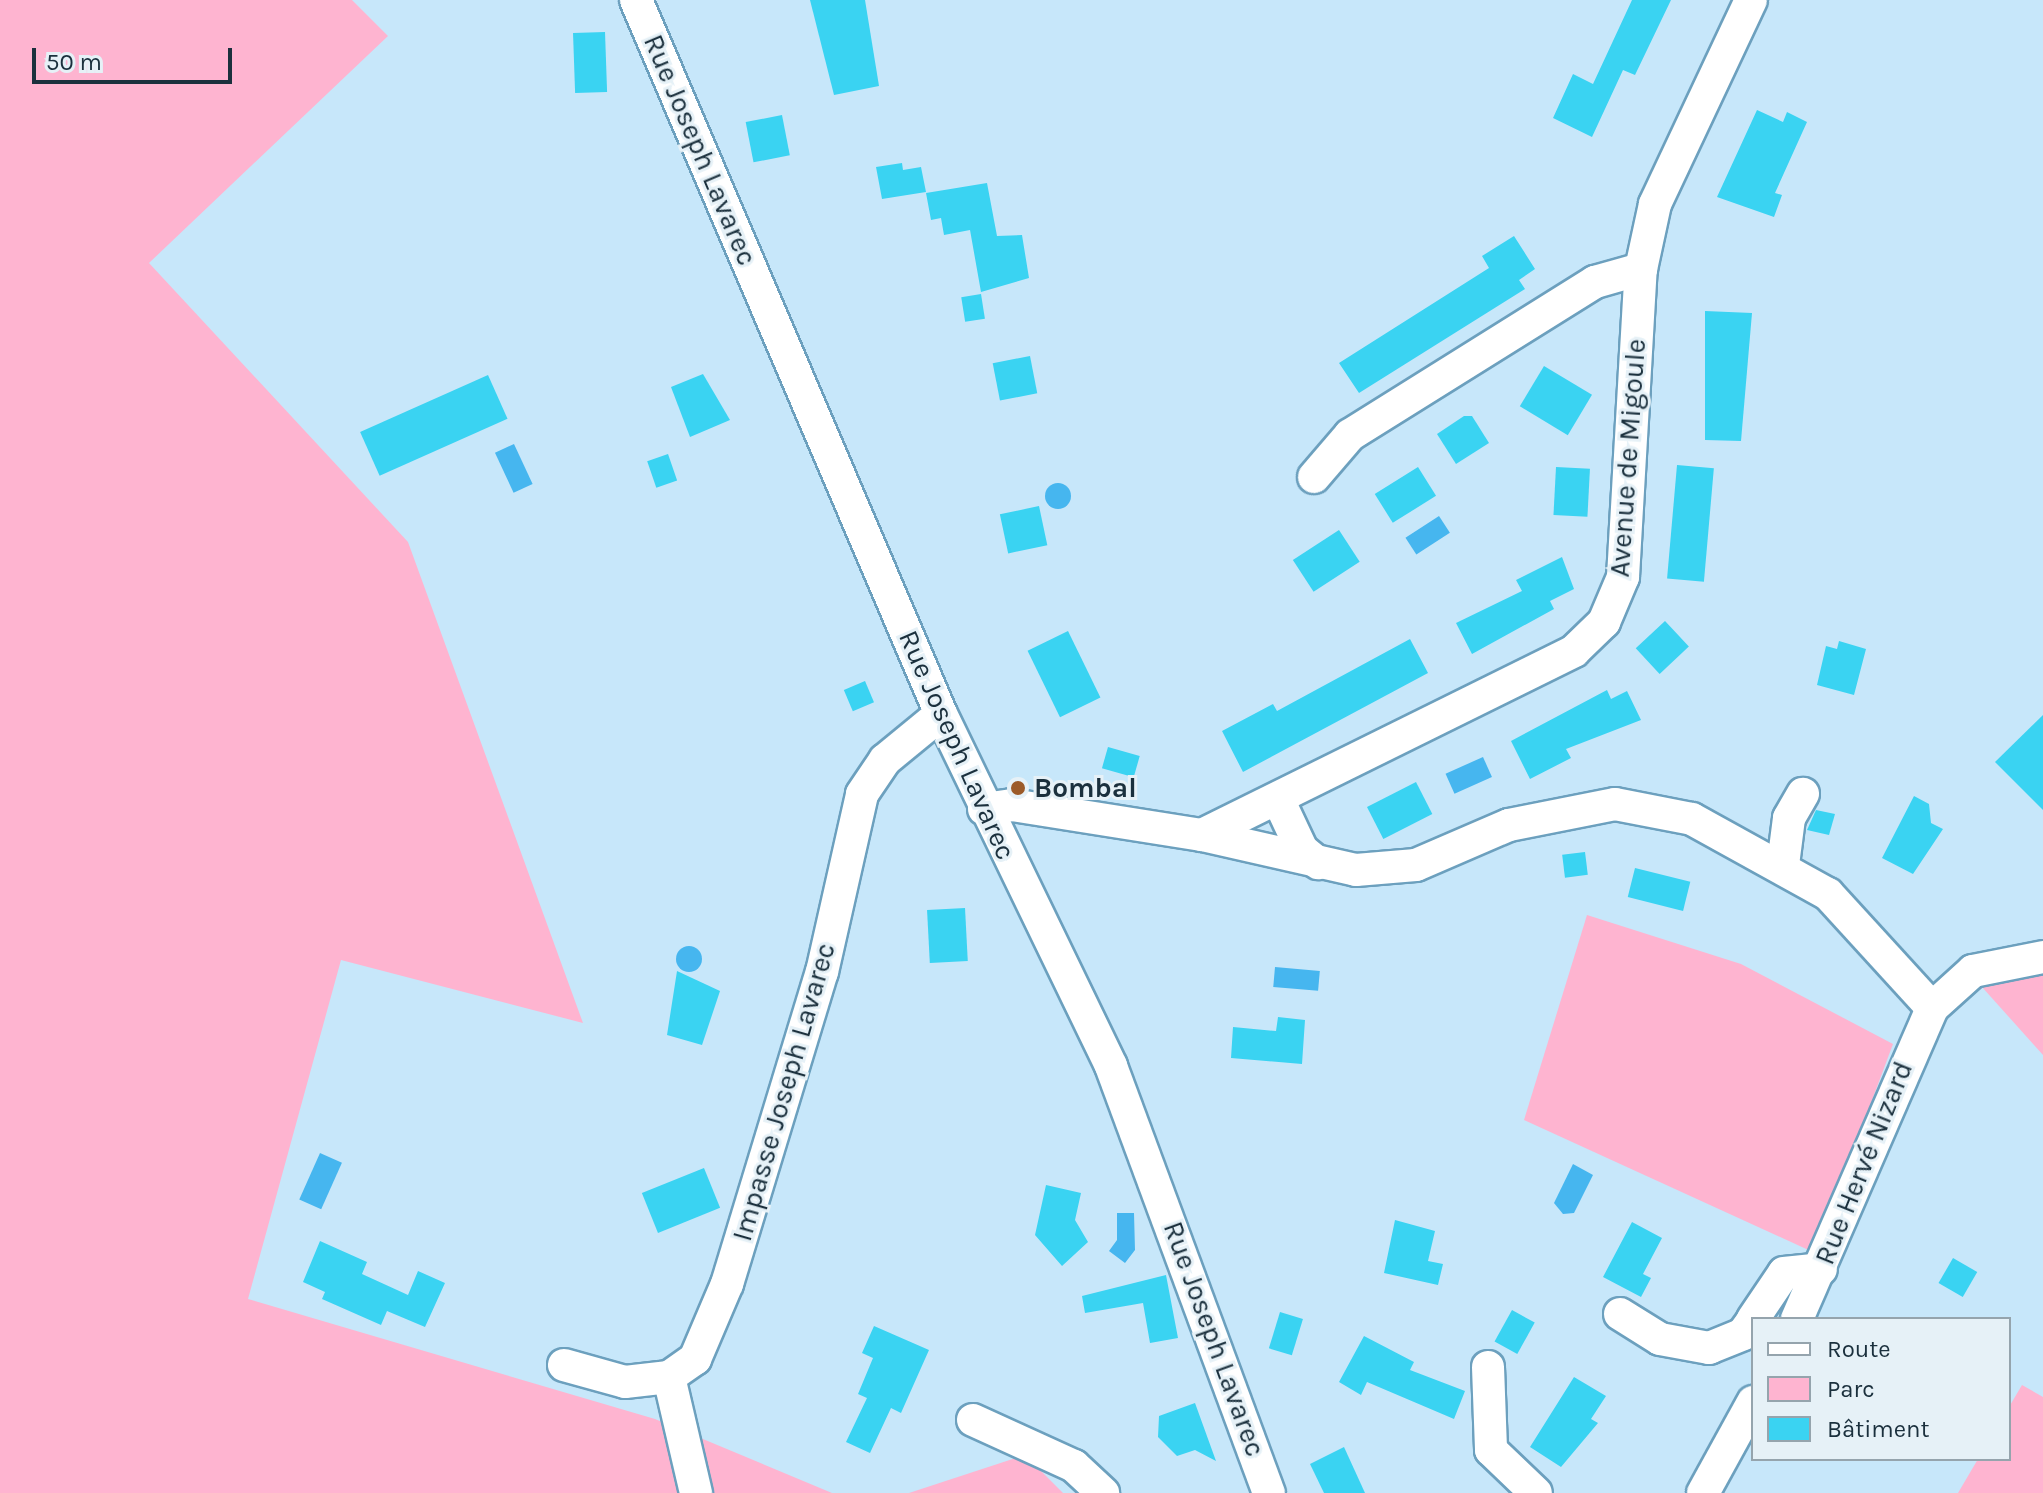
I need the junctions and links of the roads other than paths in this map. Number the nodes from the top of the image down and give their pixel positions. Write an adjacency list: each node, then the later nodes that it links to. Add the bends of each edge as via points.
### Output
1 (636, 0): 5 (street, Rue Joseph Lavarec)
2 (1751, 0): 3 (street, Avenue de Migoule, via 1655,204)
3 (1641, 269): 4 (street, via 1595,282 1350,435); 7 (street, Avenue de Migoule, via 1623,577 1604,622 1574,651)
4 (1314, 477)
5 (941, 714): 8 (street, Rue Joseph Lavarec); 21 (street, Impasse Joseph Lavarec, via 885,760 862,794 822,972 727,1284 695,1359)
6 (1803, 794): 11 (street, via 1789,818)
7 (1279, 801): 9 (street, Avenue de Migoule); 10 (street, via 1302,850)
8 (984, 809): 9 (street, via 1012,805); 26 (street, Rue Joseph Lavarec, via 1116,1080)
9 (1202, 835): 10 (street)
10 (1318, 863): 11 (street, via 1356,870 1416,865 1509,825 1615,804 1692,819)
11 (1783, 865): 13 (street, via 1828,894)
12 (2040, 951): 13 (street, via 1973,971)
13 (1932, 1008): 14 (street, Rue Hervé Nizard)
14 (1821, 1269): 16 (street, via 1784,1273); 17 (street, Rue Hervé Nizard)
15 (1620, 1314): 18 (street, via 1660,1339 1709,1348 1743,1334)
16 (1754, 1317)
17 (1798, 1317)
18 (1751, 1322)
19 (564, 1365): 21 (street, via 625,1382)
20 (1488, 1367): 27 (street, via 1491,1450)
21 (669, 1377): 24 (street)
22 (1751, 1406): 28 (street)
23 (973, 1420): 25 (street, via 1074,1466)
24 (696, 1493)
25 (1103, 1493)
26 (1269, 1493)
27 (1536, 1493)
28 (1703, 1493)

